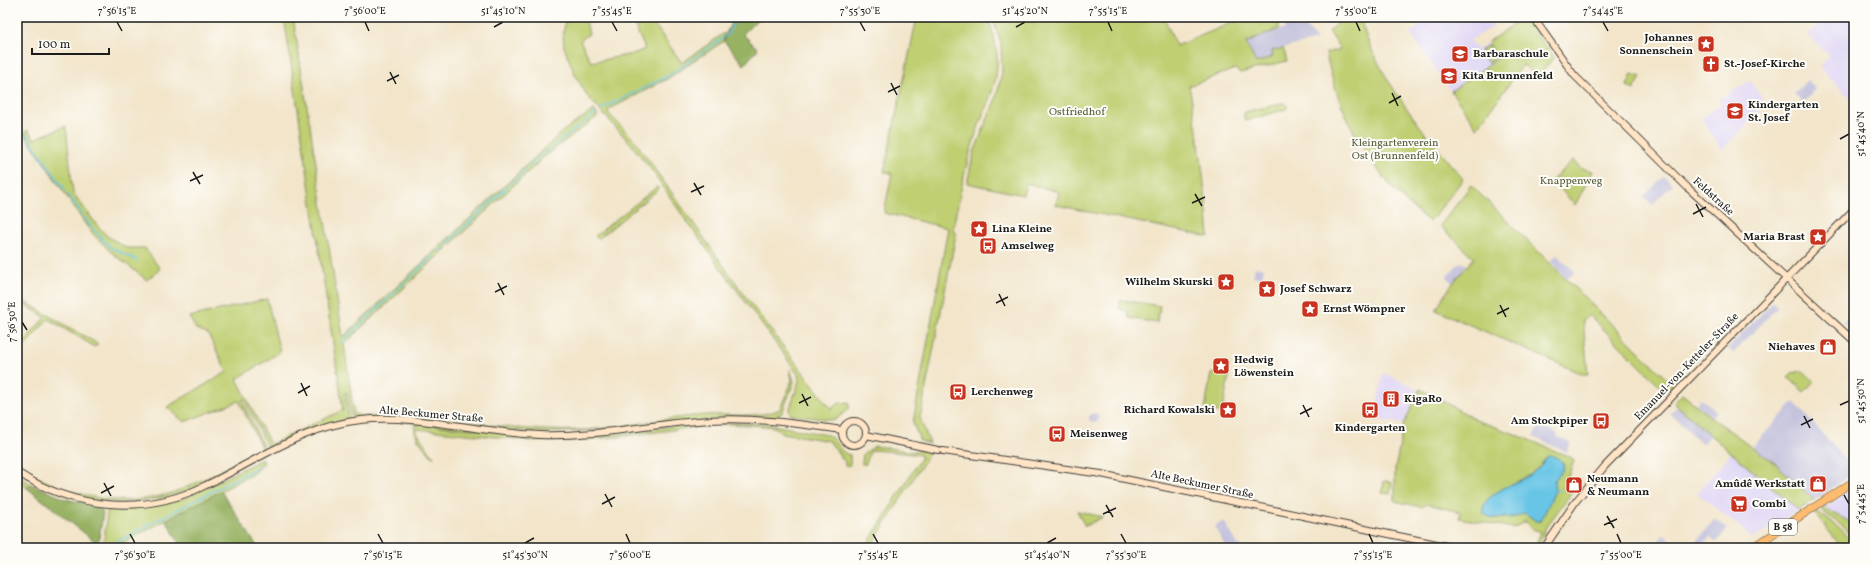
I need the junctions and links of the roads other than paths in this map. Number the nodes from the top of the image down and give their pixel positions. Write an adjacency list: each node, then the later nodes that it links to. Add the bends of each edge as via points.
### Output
1 (1533, 17): 3 (street, Feldstraße, via 1574,75 1674,174)
2 (1854, 209): 3 (street, Emanuel-von-Ketteler-Straße)
3 (1788, 278): 4 (street, Feldstraße); 10 (street, Emanuel-von-Ketteler-Straße, via 1605,466 1576,501)
4 (1854, 341)
5 (842, 430): 6 (street, via 844,439 850,444 861,443); 6 (street, via 846,423 858,421 864,425); 7 (street, Alte Beckumer Straße, via 755,419 698,421 578,435 539,435 406,421 362,420 331,425 309,433 178,497 154,503 129,505 106,505 67,497)
6 (866, 435): 9 (street, Alte Beckumer Straße, via 941,450 1101,474)
7 (17, 472)
8 (1854, 481): 11 (main road, B 58)
9 (1456, 548)
10 (1544, 548)
11 (1752, 548)

